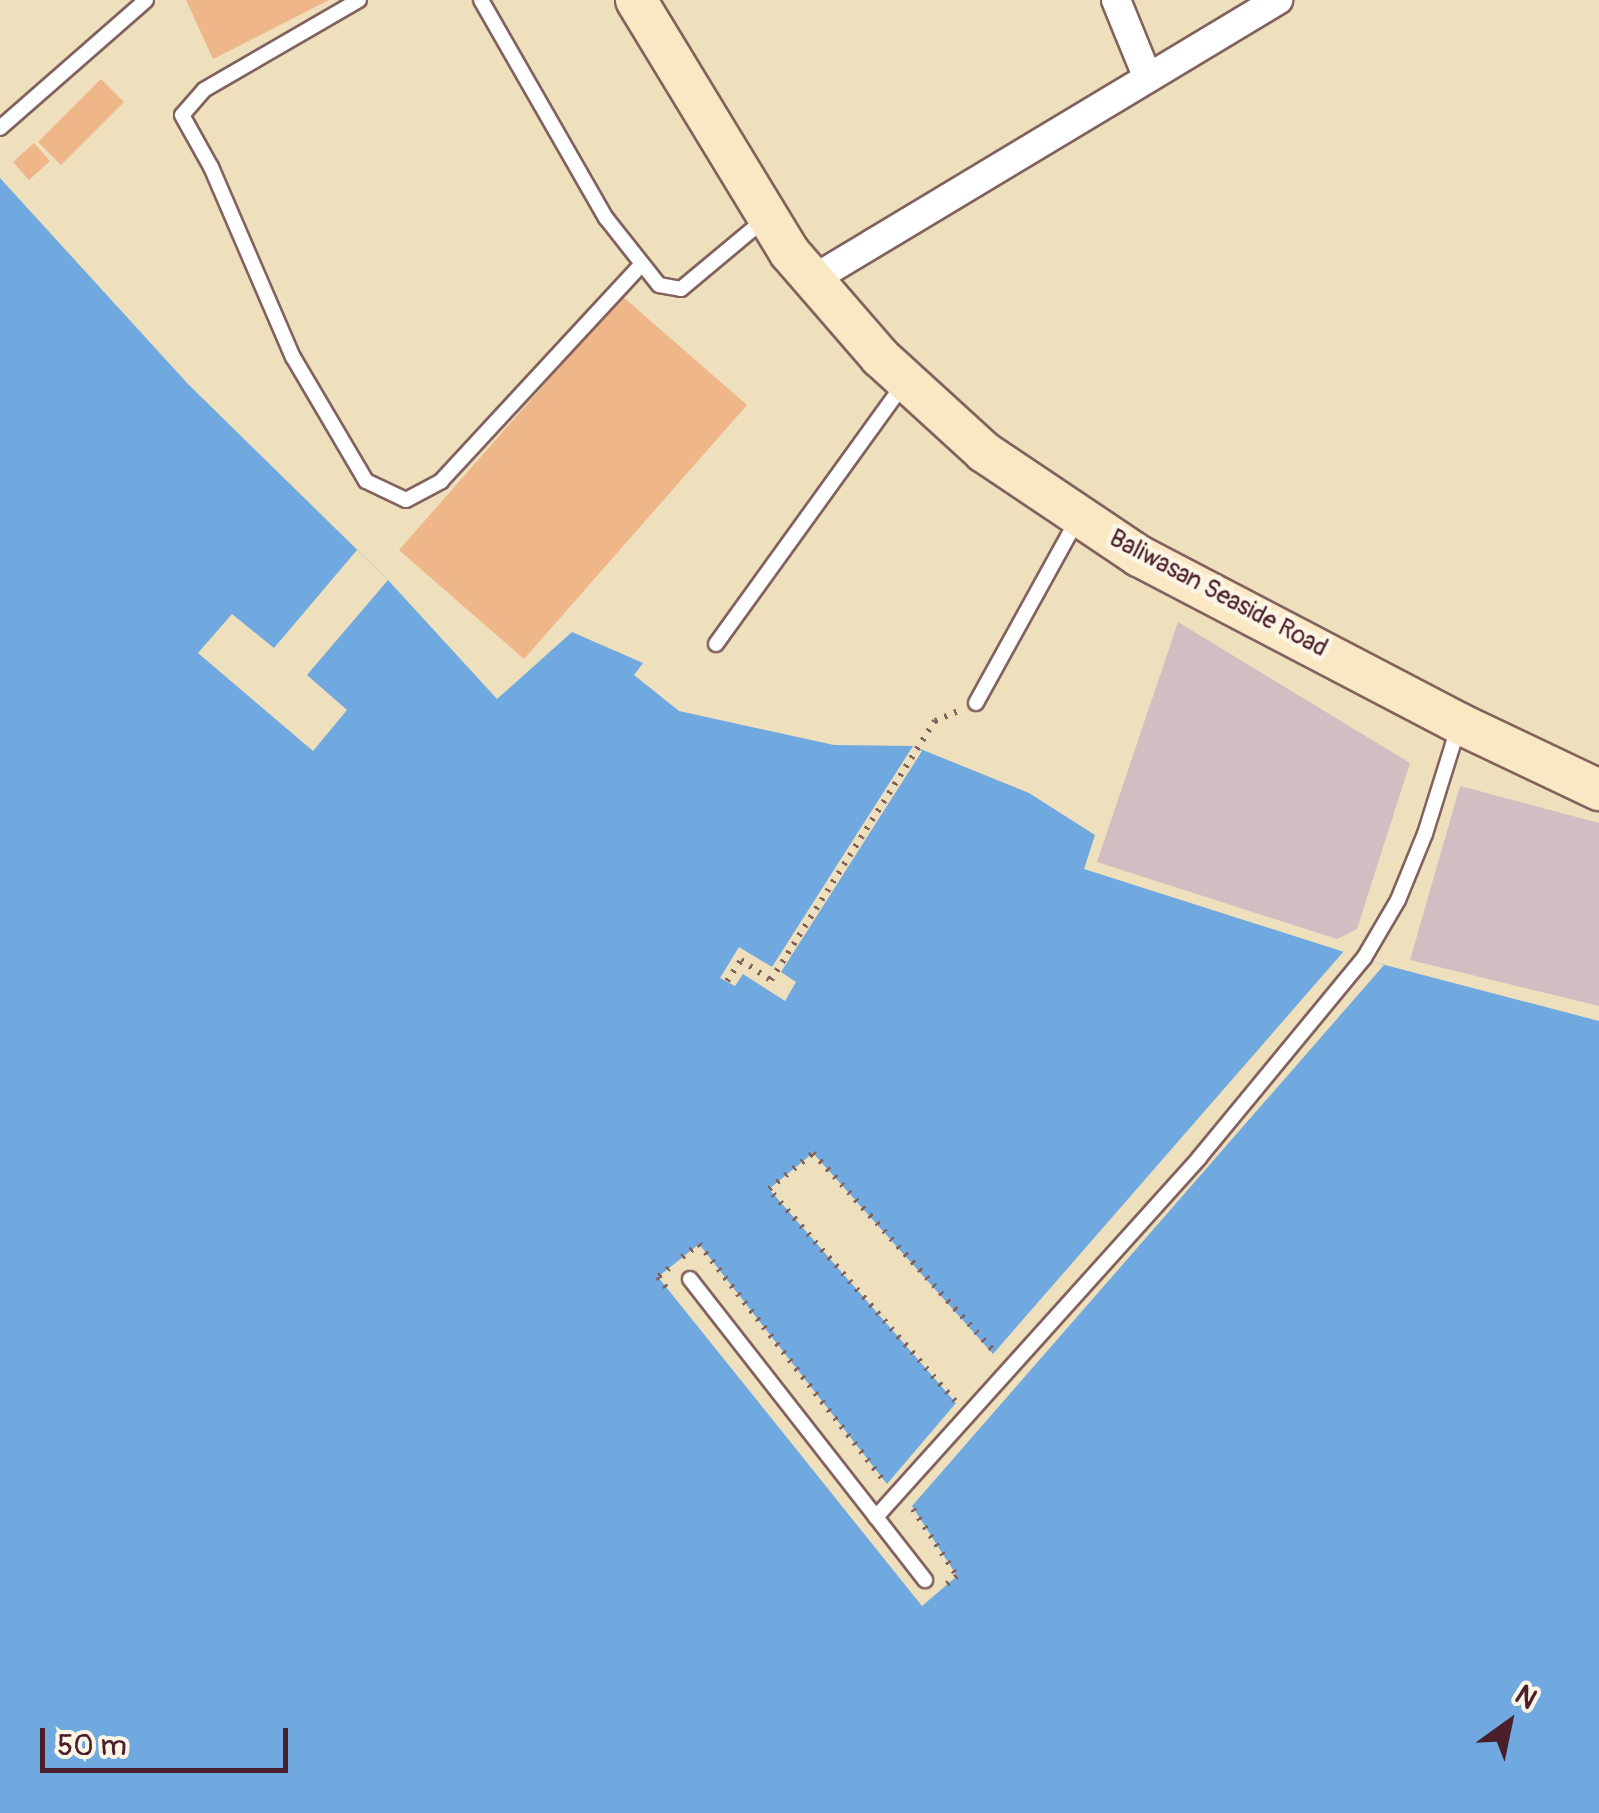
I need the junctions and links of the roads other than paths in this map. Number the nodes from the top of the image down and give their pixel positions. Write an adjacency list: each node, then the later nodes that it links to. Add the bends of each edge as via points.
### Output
1 (146, 0): 8 (lane)
2 (359, 0): 10 (lane, via 204,90 182,115 293,358 366,481 406,500 441,481)
3 (481, 0): 10 (lane)
4 (636, 0): 9 (main road, Baliwasan Seaside Road)
5 (1116, 0): 7 (street)
6 (1278, 0): 7 (street)
7 (1148, 76): 11 (street)
8 (0, 128)
9 (766, 218): 10 (lane, via 681,288 659,285); 11 (main road, Baliwasan Seaside Road)
10 (640, 266)
11 (812, 280): 12 (main road, Baliwasan Seaside Road)
12 (906, 381): 13 (main road, Baliwasan Seaside Road, via 984,452); 14 (lane)
13 (1078, 517): 15 (lane); 16 (main road, Baliwasan Seaside Road, via 1139,556)
14 (716, 644)
15 (976, 703)
16 (1460, 724): 17 (main road, Baliwasan Seaside Road); 19 (lane, via 1398,900 1364,958 1200,1158)
17 (1599, 790)
18 (690, 1279): 19 (lane)
19 (876, 1517): 20 (lane)
20 (925, 1580)

